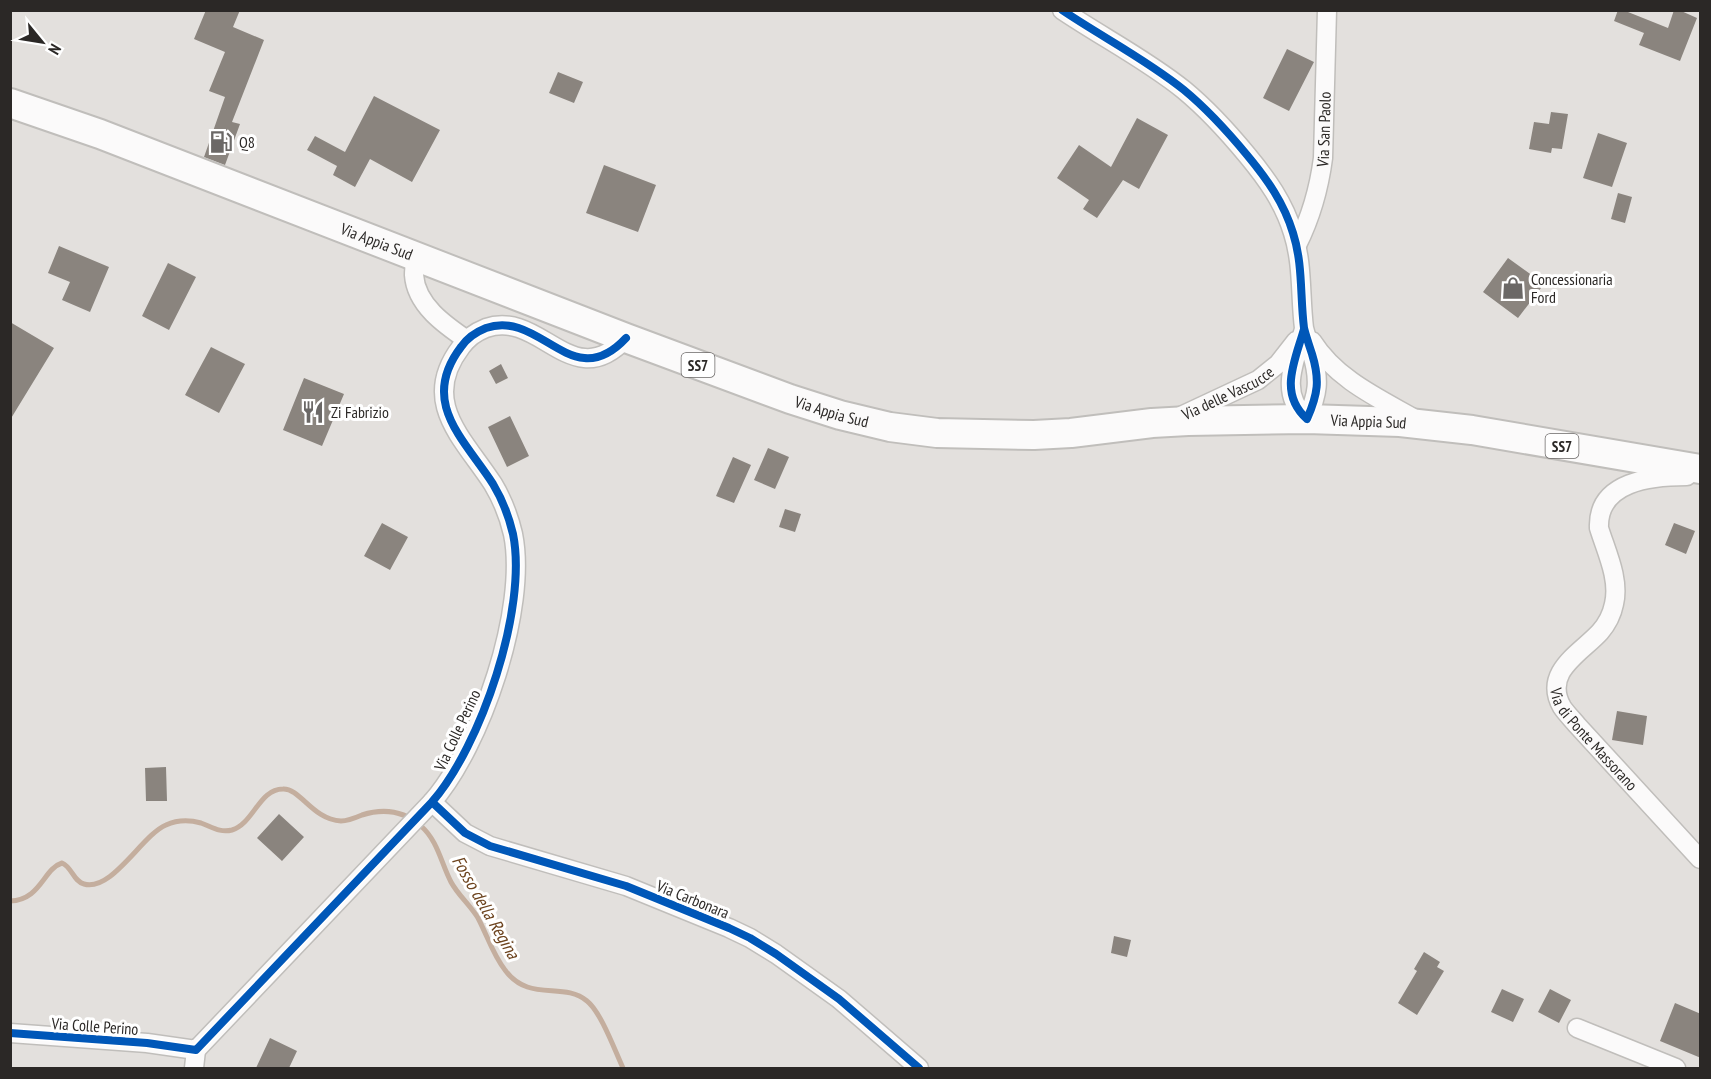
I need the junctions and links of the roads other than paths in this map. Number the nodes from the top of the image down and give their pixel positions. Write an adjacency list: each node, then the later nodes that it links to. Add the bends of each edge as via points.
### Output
1 (1062, 10): 4 (street, Via delle Vascucce, via 1161,74 1206,111 1271,186 1287,214)
2 (1328, 10): 4 (street, Via San Paolo, via 1323,158 1312,210)
3 (10, 103): 5 (main road, Via Appia Sud / SS7)
4 (1296, 244): 6 (street, Via delle Vascucce)
5 (416, 256): 7 (main road, Via Appia Sud / SS7); 8 (street, via 415,282 424,302)
6 (1304, 329): 9 (street, Via delle Vascucce, via 1317,384); 9 (street, Via delle Vascucce, via 1290,390 1296,408); 10 (street, Via delle Vascucce, via 1284,358 1258,380); 11 (street, via 1340,373)
7 (626, 338): 8 (street, Via Colle Perino, via 610,352 591,358 571,355 512,326 489,327); 10 (main road, Via Appia Sud / SS7, via 806,405 905,430 1034,435)
8 (467, 340): 14 (street, Via Colle Perino, via 448,371 446,410 505,508 514,542 516,579 510,624 485,706 459,765)
9 (1306, 419): 10 (main road, Via Appia Sud / SS7); 11 (main road, Via Appia Sud / SS7)
10 (1170, 422)
11 (1423, 424): 12 (main road, Via Appia Sud / SS7)
12 (1701, 469)
13 (1701, 476): 15 (street, Via di Ponte Massorano, via 1660,477 1630,483 1602,507 1599,528 1615,581 1615,601 1603,628 1566,664 1557,688 1562,706 1577,725)
14 (429, 805): 18 (street, Via Colle Perino); 19 (street, Via Carbonara, via 483,843 626,886 759,943 839,999)
15 (1701, 859)
16 (1577, 1028): 20 (street)
17 (10, 1033): 18 (street, Via Colle Perino, via 147,1043)
18 (195, 1059)
19 (919, 1068)
20 (1676, 1068)

